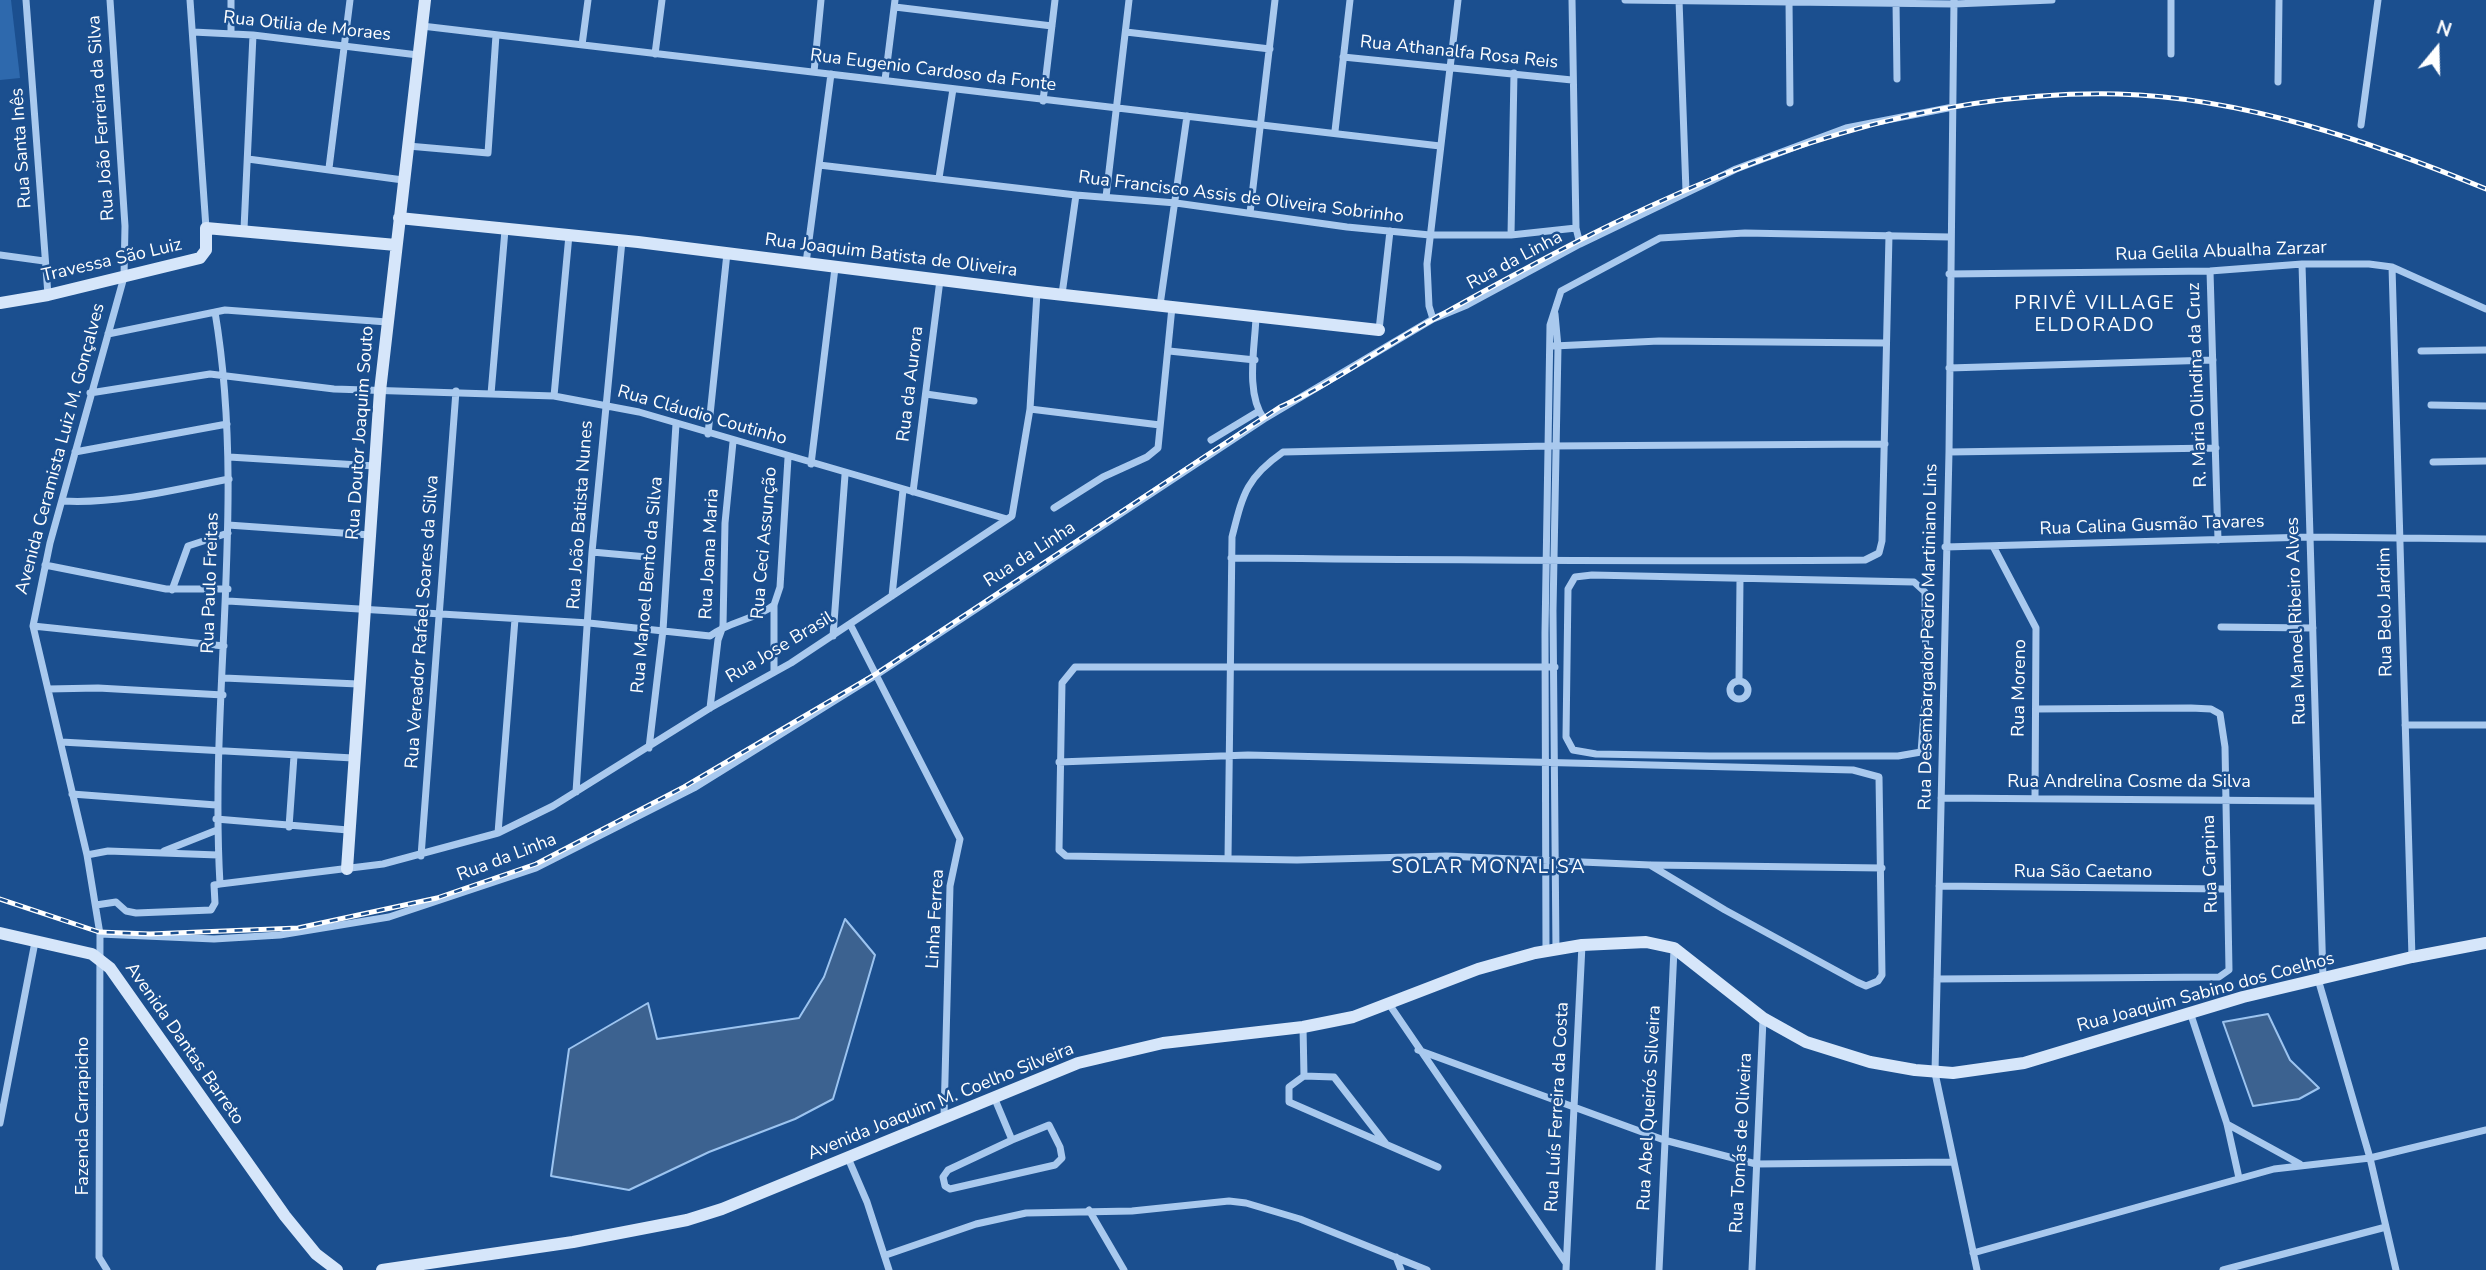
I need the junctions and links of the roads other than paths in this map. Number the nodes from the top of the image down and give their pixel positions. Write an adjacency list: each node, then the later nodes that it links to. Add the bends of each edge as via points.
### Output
1 (26, 0): 85 (street, Rua Santa Inês)
2 (110, 0): 92 (street, Rua João Ferreira da Silva, via 125,226)
3 (190, 0): 28 (street)
4 (231, 0): 29 (street)
5 (350, 0): 34 (street)
6 (425, 0): 26 (main road, Rua Doutor Joaquim Souto)
7 (588, 0): 33 (street)
8 (662, 0): 36 (street)
9 (821, 0): 41 (street)
10 (1055, 0): 27 (street)
11 (1129, 0): 30 (street)
12 (1275, 0): 35 (street)
13 (1350, 0): 39 (street)
14 (1458, 0): 40 (street)
15 (1572, 0): 46 (street)
16 (1625, 0): 17 (street)
17 (1679, 0): 22 (street); 64 (street)
18 (2052, 0): 24 (street)
19 (2171, 0): 37 (street)
20 (2280, 0): 47 (street)
21 (2378, 0): 55 (street)
22 (1789, 1): 23 (street); 50 (street)
23 (1896, 2): 24 (street); 44 (street)
24 (1954, 2): 52 (street, Rua Desembargador Pedro Martiniano Lins)
25 (895, 3): 27 (street); 45 (street)
26 (422, 26): 32 (street, Rua Eugenio Cardoso da Fonte); 38 (main road, Rua Doutor Joaquim Souto)
27 (1052, 26): 49 (street)
28 (193, 32): 29 (street, Rua Otilia de Moraes); 70 (street)
29 (231, 32): 31 (street, Rua Otilia de Moraes)
30 (1126, 32): 35 (street); 51 (street)
31 (253, 35): 34 (street, Rua Otilia de Moraes); 59 (street)
32 (496, 35): 33 (street, Rua Eugenio Cardoso da Fonte); 57 (street, via 486,154)
33 (582, 45): 36 (street, Rua Eugenio Cardoso da Fonte)
34 (345, 46): 38 (street, Rua Otilia de Moraes); 61 (street)
35 (1270, 49): 54 (street)
36 (655, 54): 41 (street, Rua Eugenio Cardoso da Fonte)
37 (2171, 54)
38 (418, 55): 57 (main road, Rua Doutor Joaquim Souto)
39 (1343, 57): 40 (street, Rua Athanalfa Rosa Reis); 56 (street)
40 (1448, 69): 42 (street, Rua Athanalfa Rosa Reis); 58 (street)
41 (814, 72): 43 (street, Rua Eugenio Cardoso da Fonte)
42 (1514, 73): 46 (street, Rua Athanalfa Rosa Reis); 77 (street)
43 (831, 74): 45 (street, Rua Eugenio Cardoso da Fonte); 60 (street)
44 (1897, 79)
45 (885, 80): 48 (street, Rua Eugenio Cardoso da Fonte)
46 (1572, 80): 71 (street)
47 (2278, 82)
48 (954, 89): 49 (street, Rua Eugenio Cardoso da Fonte); 62 (street)
49 (1043, 101): 51 (street, Rua Eugenio Cardoso da Fonte)
50 (1790, 103)
51 (1116, 107): 53 (street, Rua Eugenio Cardoso da Fonte); 66 (street)
52 (1953, 107): 64 (street, Rua da Linha, via 1846,128); 79 (street, Rua Desembargador Pedro Martiniano Lins)
53 (1187, 116): 54 (street, Rua Eugenio Cardoso da Fonte); 67 (street)
54 (1262, 123): 56 (street, Rua Eugenio Cardoso da Fonte); 68 (street)
55 (2361, 125)
56 (1335, 131): 58 (street, Rua Eugenio Cardoso da Fonte)
57 (407, 146): 63 (main road, Rua Doutor Joaquim Souto)
58 (1440, 146): 76 (street)
59 (248, 159): 61 (street); 72 (street)
60 (819, 164): 62 (street, Rua Francisco Assis de Oliveira Sobrinho); 86 (street)
61 (330, 168): 63 (street)
62 (939, 178): 65 (street, Rua Francisco Assis de Oliveira Sobrinho)
63 (403, 180): 69 (main road, Rua Doutor Joaquim Souto)
64 (1686, 191): 81 (street, Rua da Linha)
65 (1076, 195): 66 (street, Rua Francisco Assis de Oliveira Sobrinho); 95 (street)
66 (1106, 197): 67 (street, Rua Francisco Assis de Oliveira Sobrinho)
67 (1176, 202): 68 (street, Rua Francisco Assis de Oliveira Sobrinho); 98 (street)
68 (1250, 213): 74 (street, Rua Francisco Assis de Oliveira Sobrinho)
69 (399, 218): 73 (main road, Rua Joaquim Batista de Oliveira); 82 (main road, Rua Doutor Joaquim Souto)
70 (206, 228): 72 (main road); 92 (main road, Travessa São Luiz, via 203,257)
71 (1576, 228): 77 (street, Rua Francisco Assis de Oliveira Sobrinho); 81 (street)
72 (244, 229): 82 (main road)
73 (505, 230): 75 (main road, Rua Joaquim Batista de Oliveira); 118 (street)
74 (1390, 231): 76 (street, Rua Francisco Assis de Oliveira Sobrinho); 104 (street)
75 (569, 235): 80 (main road, Rua Joaquim Batista de Oliveira); 120 (street)
76 (1430, 235): 77 (street, Rua Francisco Assis de Oliveira Sobrinho); 102 (street, via 1428,284)
77 (1511, 235)
78 (1889, 235): 79 (street); 106 (street); 107 (street, via 1745,233 1660,238 1562,291 1555,310)
79 (1950, 237): 91 (street, Rua Desembargador Pedro Martiniano Lins)
80 (622, 241): 83 (main road, Rua Joaquim Batista de Oliveira); 122 (street, Rua João Batista Nunes)
81 (1580, 244): 102 (street, Rua da Linha)
82 (396, 245): 103 (main road, Rua Doutor Joaquim Souto)
83 (727, 252): 86 (main road, Rua Joaquim Batista de Oliveira); 131 (street)
84 (0, 255): 85 (street)
85 (44, 261): 96 (street, Rua Santa Inês)
86 (806, 263): 89 (main road, Rua Joaquim Batista de Oliveira)
87 (2302, 264): 88 (street, Rua Gelila Abualha Zarzar); 90 (street, Rua Gelila Abualha Zarzar); 154 (street, Rua Manoel Ribeiro Alves)
88 (2392, 267): 99 (street, Rua Gelila Abualha Zarzar); 155 (street, Rua Belo Jardim)
89 (835, 268): 93 (main road, Rua Joaquim Batista de Oliveira); 143 (street)
90 (2210, 271): 91 (street, Rua Gelila Abualha Zarzar); 112 (street, R. Maria Olindina da Cruz)
91 (1949, 274): 113 (street, Rua Desembargador Pedro Martiniano Lins)
92 (124, 277): 96 (main road, Travessa São Luiz); 105 (street, Avenida Ceramista Luiz M. Gonçalves)
93 (940, 281): 94 (main road, Rua Joaquim Batista de Oliveira); 119 (street, Rua da Aurora)
94 (1037, 292): 95 (main road, Rua Joaquim Batista de Oliveira); 125 (street)
95 (1062, 294): 98 (main road, Rua Joaquim Batista de Oliveira)
96 (48, 295): 97 (main road, Travessa São Luiz)
97 (0, 303)
98 (1166, 306): 101 (main road, Rua Joaquim Batista de Oliveira); 109 (street)
99 (2486, 309)
100 (215, 312): 103 (street); 105 (street); 114 (street, Rua Paulo Freitas)
101 (1256, 317): 104 (main road, Rua Joaquim Batista de Oliveira); 111 (street)
102 (1433, 319): 127 (street, Rua da Linha)
103 (387, 321): 115 (main road, Rua Doutor Joaquim Souto)
104 (1379, 330)
105 (108, 334): 117 (street, Avenida Ceramista Luiz M. Gonçalves)
106 (1886, 343): 107 (street, via 1659,341); 134 (street)
107 (1554, 346): 135 (street)
108 (2486, 350): 110 (street)
109 (1170, 351): 111 (street); 130 (street)
110 (2421, 351)
111 (1255, 360): 126 (street)
112 (2213, 360): 113 (street); 136 (street, R. Maria Olindina da Cruz)
113 (1949, 368): 138 (street, Rua Desembargador Pedro Martiniano Lins)
114 (225, 375): 115 (street, Rua Cláudio Coutinho, via 285,385); 117 (street, Rua Cláudio Coutinho, via 198,375); 128 (street, Rua Paulo Freitas)
115 (380, 390): 116 (street, Rua Cláudio Coutinho); 144 (main road, Rua Doutor Joaquim Souto)
116 (456, 391): 118 (street, Rua Cláudio Coutinho); 172 (street, Rua Vereador Rafael Soares da Silva)
117 (90, 393): 137 (street, Avenida Ceramista Luiz M. Gonçalves)
118 (491, 394): 120 (street, Rua Cláudio Coutinho)
119 (926, 394): 121 (street); 148 (street, Rua da Aurora)
120 (554, 396): 122 (street, Rua Cláudio Coutinho)
121 (974, 401)
122 (605, 404): 129 (street, Rua Cláudio Coutinho); 160 (street, Rua João Batista Nunes)
123 (2431, 405): 124 (street)
124 (2486, 406)
125 (1030, 409): 130 (street); 151 (street, via 1014,512)
126 (1259, 411): 127 (street); 132 (street)
127 (1264, 418): 187 (street, Rua da Linha)
128 (227, 424): 137 (street); 139 (street, Rua Paulo Freitas)
129 (676, 424): 131 (street, Rua Cláudio Coutinho); 180 (street, Rua Manoel Bento da Silva)
130 (1160, 425): 150 (street, via 1155,452)
131 (708, 433): 133 (street, Rua Cláudio Coutinho)
132 (1211, 440)
133 (733, 442): 140 (street, Rua Cláudio Coutinho); 177 (street, Rua Joana Maria, via 725,523)
134 (1885, 444): 135 (street); 163 (street, via 1882,541 1879,554 1865,561)
135 (1553, 446): 162 (street, via 1283,452 1263,466 1244,492); 163 (street)
136 (2216, 448): 138 (street); 157 (street, R. Maria Olindina da Cruz)
137 (75, 452): 149 (street, Avenida Ceramista Luiz M. Gonçalves)
138 (1949, 452): 159 (street, Rua Desembargador Pedro Martiniano Lins)
139 (229, 457): 144 (street); 146 (street, Rua Paulo Freitas)
140 (788, 458): 143 (street, Rua Cláudio Coutinho); 170 (street, Rua Ceci Assunção, via 780,587)
141 (2486, 461): 142 (street)
142 (2433, 462)
143 (811, 464): 145 (street, Rua Cláudio Coutinho)
144 (375, 466): 153 (main road, Rua Doutor Joaquim Souto)
145 (845, 475): 147 (street, Rua Cláudio Coutinho); 181 (street)
146 (229, 479): 149 (street, via 149,496); 152 (street, Rua Paulo Freitas)
147 (903, 490): 148 (street, Rua Cláudio Coutinho); 168 (street)
148 (913, 492): 151 (street, Rua Cláudio Coutinho)
149 (62, 501): 164 (street, Avenida Ceramista Luiz M. Gonçalves)
150 (1054, 508)
151 (1007, 519): 168 (street, Rua Jose Brasil)
152 (228, 529): 153 (street); 166 (street, Rua Paulo Freitas); 167 (street, via 188,546)
153 (370, 535): 171 (main road, Rua Doutor Joaquim Souto)
154 (2310, 537): 155 (street, Rua Calina Gusmão Tavares); 157 (street, Rua Calina Gusmão Tavares); 179 (street, Rua Manoel Ribeiro Alves)
155 (2400, 538): 156 (street, Rua Calina Gusmão Tavares); 198 (street, Rua Belo Jardim)
156 (2486, 539)
157 (2218, 540): 158 (street, Rua Calina Gusmão Tavares)
158 (1993, 546): 159 (street, Rua Calina Gusmão Tavares); 196 (street, Rua Moreno, via 2036,624)
159 (1945, 547): 191 (street, Rua Desembargador Pedro Martiniano Lins)
160 (592, 552): 161 (street); 174 (street, Rua João Batista Nunes)
161 (647, 557)
162 (1231, 558): 163 (street); 183 (street)
163 (1551, 561): 184 (street); 185 (street)
164 (45, 565): 167 (street); 176 (street, Avenida Ceramista Luiz M. Gonçalves)
165 (1740, 579): 189 (street); 192 (street, via 1899,579 1917,583 1926,598); 192 (street, via 1592,575 1573,579 1567,601 1569,748 1596,754 1916,755 1923,748)
166 (228, 589): 167 (street); 169 (street, Rua Paulo Freitas)
167 (172, 590)
168 (892, 596): 175 (street, Rua Jose Brasil)
169 (228, 601): 171 (street); 182 (street, Rua Paulo Freitas)
170 (774, 605): 177 (street); 186 (street, Rua Ceci Assunção)
171 (366, 610): 172 (street); 190 (main road, Rua Doutor Joaquim Souto)
172 (439, 616): 173 (street); 222 (street, Rua Vereador Rafael Soares da Silva)
173 (515, 619): 174 (street); 218 (street)
174 (589, 623): 180 (street); 207 (street, Rua João Batista Nunes)
175 (850, 624): 181 (street, Rua Jose Brasil); 187 (street, Linha Ferrea)
176 (33, 626): 182 (street); 193 (street, Avenida Ceramista Luiz M. Gonçalves)
177 (723, 626): 180 (street, via 710,636); 195 (street, Rua Joana Maria)
178 (2221, 627): 179 (street)
179 (2313, 628): 212 (street, Rua Manoel Ribeiro Alves)
180 (663, 630): 200 (street, Rua Manoel Bento da Silva)
181 (833, 636): 186 (street, Rua Jose Brasil)
182 (224, 646): 188 (street, Rua Paulo Freitas)
183 (1229, 666): 185 (street); 203 (street); 205 (street, via 1075,667 1062,683)
184 (1555, 667): 185 (street); 206 (street)
185 (1545, 669): 206 (street)
186 (774, 671): 195 (street, Rua Jose Brasil)
187 (876, 675): 233 (street, Rua da Linha, via 694,788 536,868 389,917 214,939); 252 (street, Linha Ferrea, via 960,839 950,886)
188 (224, 678): 190 (street); 194 (street, Rua Paulo Freitas)
189 (1739, 680)
190 (358, 684): 204 (main road, Rua Doutor Joaquim Souto)
191 (1944, 686): 192 (street); 209 (street, Rua Desembargador Pedro Martiniano Lins)
192 (1926, 688)
193 (48, 689): 194 (street); 199 (street, Avenida Ceramista Luiz M. Gonçalves)
194 (223, 695): 201 (street, Rua Paulo Freitas)
195 (710, 709): 200 (street, Rua Jose Brasil)
196 (2036, 709): 210 (street, Rua Moreno); 211 (street, Rua Carpina, via 2191,708 2218,712 2225,730)
197 (2486, 724): 198 (street)
198 (2405, 725): 239 (street, Rua Belo Jardim)
199 (61, 742): 201 (street); 208 (street, Avenida Ceramista Luiz M. Gonçalves)
200 (649, 748): 207 (street, Rua Jose Brasil)
201 (220, 751): 202 (street); 213 (street, Rua Paulo Freitas)
202 (294, 756): 204 (street); 215 (street)
203 (1231, 756): 205 (street); 206 (street); 223 (street)
204 (353, 758): 217 (main road, Rua Doutor Joaquim Souto)
205 (1059, 762): 223 (street, via 1059,850 1066,856)
206 (1550, 764): 224 (street); 226 (street, via 1853,770 1879,777)
207 (576, 792): 218 (street, Rua Jose Brasil)
208 (72, 794): 213 (street); 220 (street, Avenida Ceramista Luiz M. Gonçalves)
209 (1941, 798): 210 (street, Rua Andrelina Cosme da Silva); 229 (street, Rua Desembargador Pedro Martiniano Lins)
210 (2035, 798): 211 (street, Rua Andrelina Cosme da Silva)
211 (2225, 798): 212 (street, Rua Andrelina Cosme da Silva); 230 (street, Rua Carpina)
212 (2316, 801): 241 (street, Rua Manoel Ribeiro Alves)
213 (216, 805): 214 (street, Rua Paulo Freitas)
214 (216, 819): 215 (street); 216 (street, Rua Paulo Freitas)
215 (289, 827): 217 (street)
216 (217, 830): 219 (street); 221 (street, Rua Paulo Freitas)
217 (348, 830): 227 (main road, Rua Doutor Joaquim Souto)
218 (498, 833): 222 (street, Rua Jose Brasil)
219 (160, 853): 220 (street); 221 (street)
220 (87, 855): 231 (street, Avenida Ceramista Luiz M. Gonçalves)
221 (218, 855): 228 (street, Rua Paulo Freitas)
222 (421, 856): 227 (street, Rua Jose Brasil)
223 (1228, 859): 224 (street, via 1446,856)
224 (1551, 862): 225 (street); 238 (street)
225 (1650, 865): 226 (street); 226 (street, via 1866,986 1882,975)
226 (1882, 868)
227 (347, 869): 228 (street, Rua Jose Brasil)
228 (220, 884): 231 (street, via 214,885 215,906 207,911 136,914 116,902)
229 (1939, 886): 230 (street, Rua São Caetano); 242 (street, Rua Desembargador Pedro Martiniano Lins)
230 (2226, 889): 242 (street, Rua Carpina, via 2229,970 2222,977)
231 (96, 905): 233 (street, Avenida Ceramista Luiz M. Gonçalves)
232 (0, 933): 234 (main road, Avenida Dantas Barreto)
233 (100, 933): 240 (street, Avenida Ceramista Luiz M. Gonçalves)
234 (35, 942): 240 (main road, Avenida Dantas Barreto); 253 (street)
235 (2486, 943): 239 (main road, Rua Joaquim Sabino dos Coelhos)
236 (1582, 945): 237 (main road, Avenida Joaquim M. Coelho Silveira, via 1646,942); 238 (main road, Avenida Joaquim M. Coelho Silveira); 251 (street, Rua Luís Ferreira da Costa)
237 (1674, 948): 245 (main road, Avenida Joaquim M. Coelho Silveira); 257 (street, Rua Abel Queirós Silveira)
238 (1551, 950): 243 (main road, Avenida Joaquim M. Coelho Silveira, via 1478,968)
239 (2413, 957): 241 (main road, Rua Joaquim Sabino dos Coelhos)
240 (100, 958): 272 (street, Fazenda Carrapicho, via 99,1257); 273 (main road, Avenida Dantas Barreto, via 316,1254)
241 (2320, 978): 244 (main road, Rua Joaquim Sabino dos Coelhos); 260 (street)
242 (1937, 979): 248 (street, Rua Desembargador Pedro Martiniano Lins)
243 (1389, 1004): 246 (main road, Avenida Joaquim M. Coelho Silveira); 247 (street)
244 (2190, 1012): 248 (main road, Rua Joaquim Sabino dos Coelhos, via 2024,1063); 254 (street)
245 (1763, 1018): 248 (main road, Avenida Joaquim M. Coelho Silveira, via 1806,1042 1838,1053); 262 (street, Rua Tomás de Oliveira)
246 (1303, 1027): 249 (street); 250 (main road, Avenida Joaquim M. Coelho Silveira, via 1131,1050 1055,1071)
247 (1418, 1050): 251 (street); 271 (street)
248 (1935, 1073): 261 (street, Rua Desembargador Pedro Martiniano Lins)
249 (1304, 1076): 258 (street, via 1334,1077); 258 (street, via 1289,1087 1287,1096 1293,1106)
250 (994, 1097): 252 (main road, Avenida Joaquim M. Coelho Silveira); 256 (street)
251 (1575, 1106): 257 (street); 271 (street, Rua Luís Ferreira da Costa)
252 (944, 1117): 259 (main road, Avenida Joaquim M. Coelho Silveira)
253 (0, 1123)
254 (2227, 1125): 263 (street); 265 (street)
255 (2486, 1130): 260 (street)
256 (1012, 1140): 256 (street, via 948,1170 943,1177 945,1186 950,1189 1055,1165 1062,1158 1049,1125)
257 (1664, 1140): 262 (street); 279 (street, Rua Abel Queirós Silveira)
258 (1387, 1144): 264 (street)
259 (848, 1158): 269 (street); 274 (main road, Avenida Joaquim M. Coelho Silveira, via 687,1220)
260 (2370, 1158): 263 (street); 267 (street)
261 (1954, 1162): 262 (street); 268 (street, Rua Desembargador Pedro Martiniano Lins)
262 (1756, 1164): 280 (street, Rua Tomás de Oliveira)
263 (2301, 1165): 265 (street)
264 (1438, 1167)
265 (2239, 1178): 268 (street)
266 (1089, 1210): 269 (street, via 1002,1218); 270 (street, via 1239,1202 1300,1219); 276 (street)
267 (2386, 1227): 282 (street); 283 (street)
268 (1973, 1253): 281 (street, Rua Desembargador Pedro Martiniano Lins)
269 (886, 1255): 275 (street)
270 (1395, 1256): 277 (street); 278 (street)
271 (1566, 1266)
272 (107, 1270)
273 (337, 1270)
274 (382, 1270)
275 (890, 1270)
276 (1124, 1270)
277 (1401, 1270)
278 (1427, 1270)
279 (1659, 1270)
280 (1752, 1270)
281 (1977, 1270)
282 (2223, 1270)
283 (2396, 1270)

